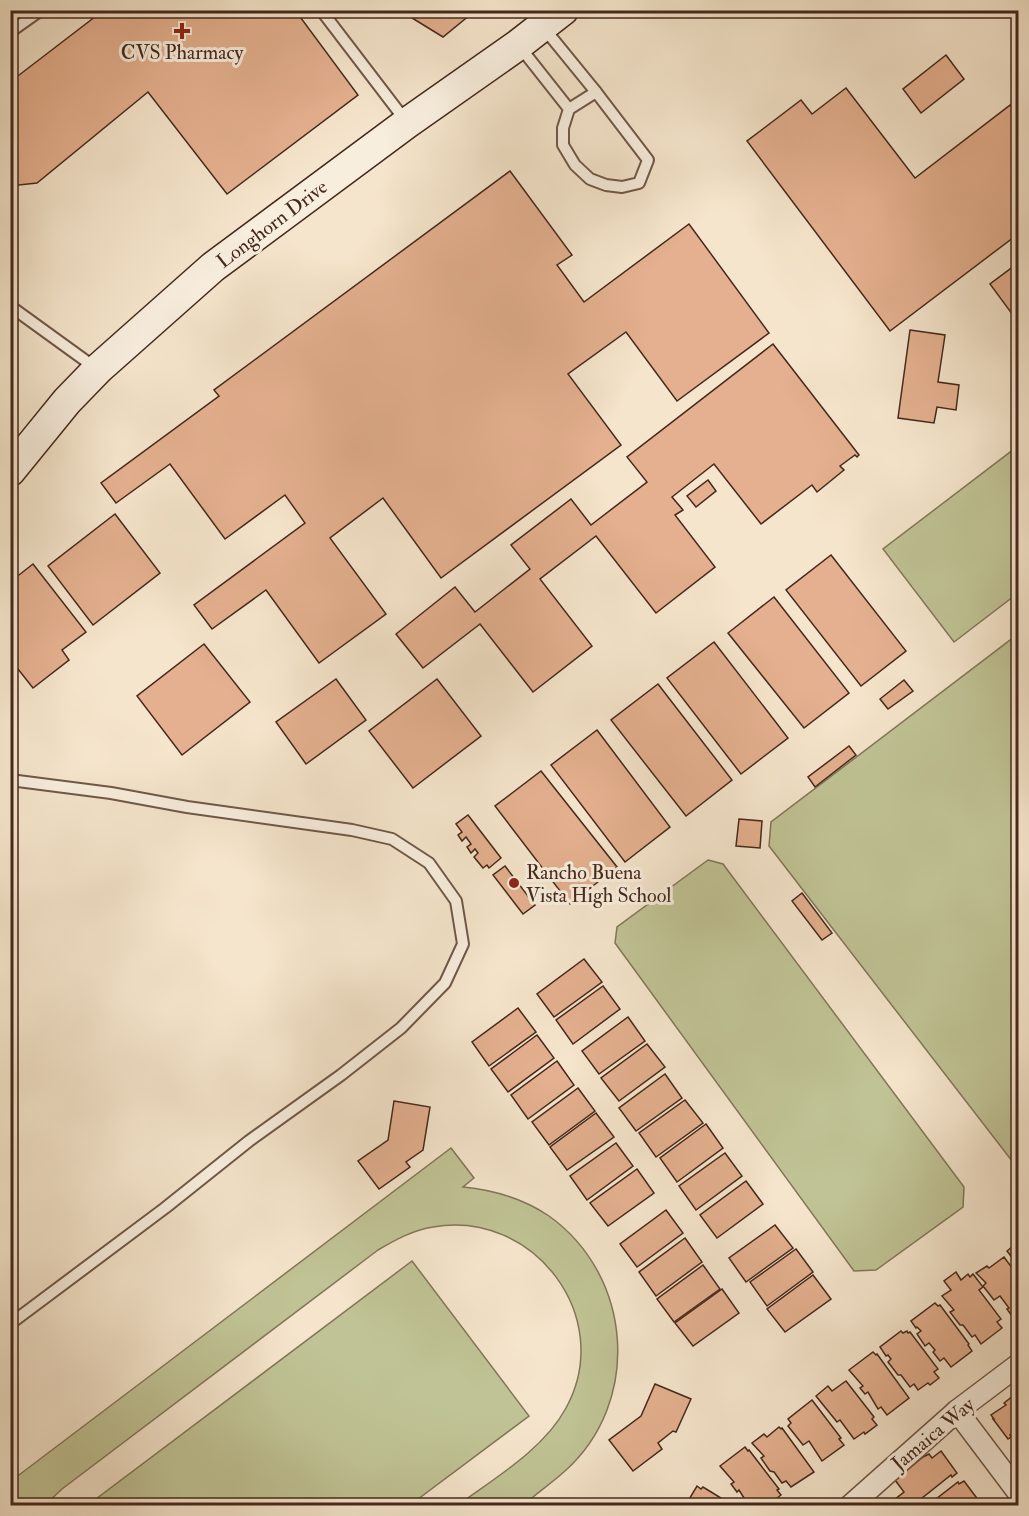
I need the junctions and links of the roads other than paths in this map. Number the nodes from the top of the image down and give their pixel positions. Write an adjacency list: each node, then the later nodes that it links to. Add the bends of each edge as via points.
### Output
1 (41, 10): 4 (lane)
2 (321, 10): 8 (lane)
3 (553, 18): 5 (street, Longhorn Drive); 6 (lane)
4 (10, 32)
5 (518, 45): 7 (lane); 8 (street, Longhorn Drive)
6 (597, 92): 7 (lane); 7 (lane, via 648,160 639,183 606,185 590,179 575,165 563,145)
7 (569, 109)
8 (407, 123): 10 (street, Longhorn Drive, via 213,267)
9 (10, 306): 10 (lane)
10 (98, 369): 11 (street, Longhorn Drive)
11 (10, 471)
12 (10, 780): 13 (lane, via 392,839 429,863 456,901 463,944 445,983 401,1028)
13 (10, 1324)
14 (1018, 1365): 15 (street, Jamaica Way)
15 (957, 1411): 16 (street); 17 (street, Jamaica Way)
16 (1018, 1492)
17 (850, 1506)

